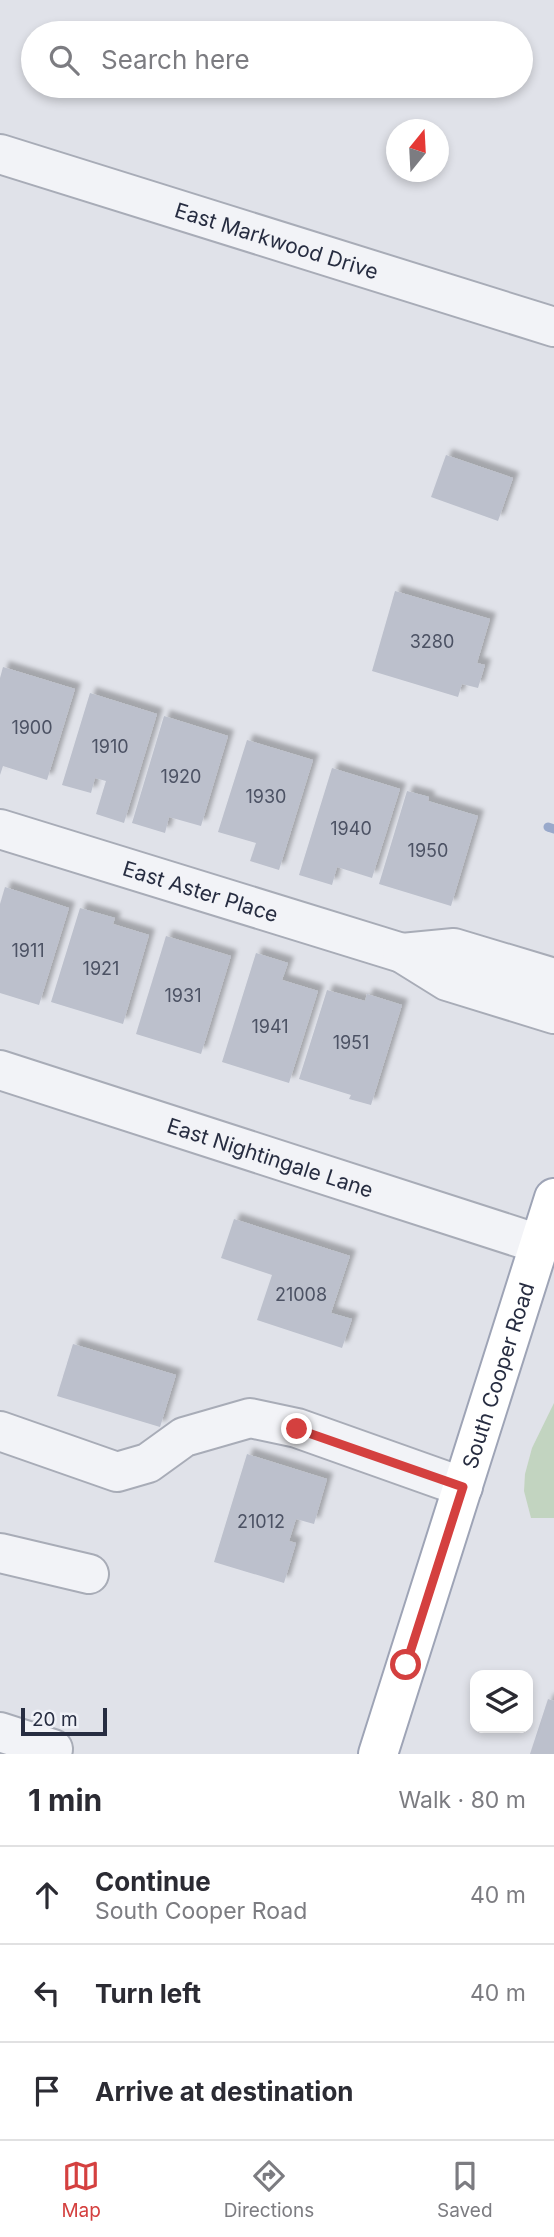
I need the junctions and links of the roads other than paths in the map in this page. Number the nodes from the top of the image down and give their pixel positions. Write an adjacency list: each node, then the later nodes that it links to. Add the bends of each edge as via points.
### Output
1 (0, 155): 2 (street, East Markwood Drive)
2 (554, 327)
3 (0, 830): 4 (street, East Aster Place, via 402,953 447,981)
4 (475, 972): 5 (street, East Aster Place); 6 (street, East Aster Place)
5 (554, 978)
6 (554, 1014)
7 (0, 1070): 9 (street, East Nightingale Lane)
8 (554, 1198): 9 (main road, South Cooper Road)
9 (540, 1244): 11 (main road, South Cooper Road)
10 (0, 1431): 11 (street, via 117,1472 148,1463 184,1437 250,1418 297,1429)
11 (463, 1487): 16 (main road, South Cooper Road)
12 (0, 1553): 13 (street)
13 (89, 1574)
14 (0, 1732): 15 (street)
15 (53, 1749)
16 (378, 1754)

